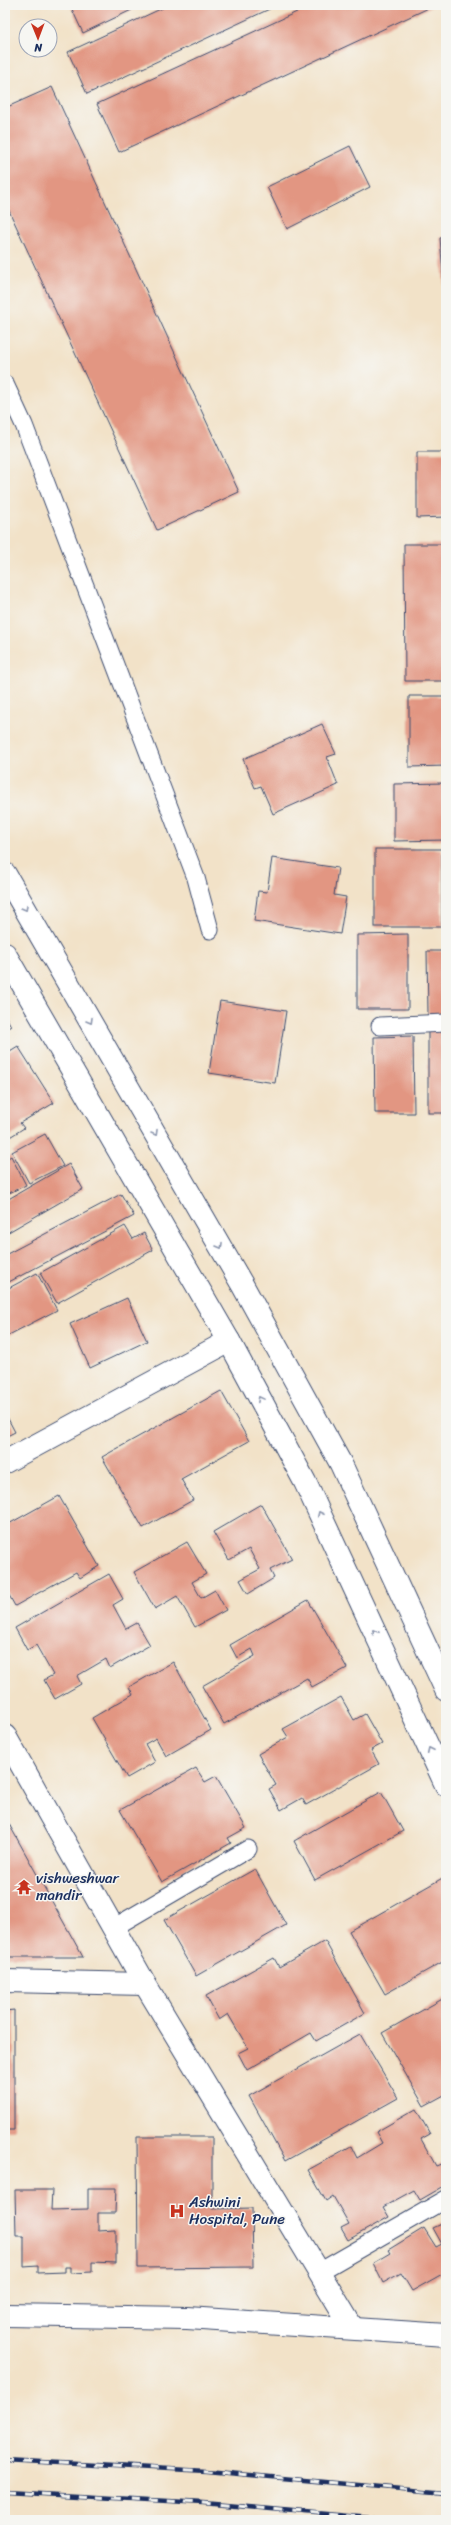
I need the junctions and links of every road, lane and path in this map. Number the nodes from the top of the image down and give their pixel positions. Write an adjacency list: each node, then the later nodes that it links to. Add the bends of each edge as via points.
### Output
1 (5, 384): 3 (lane, via 24,425 196,878)
2 (5, 874): 9 (street, one-way to 9, via 239,1279 341,1464)
3 (210, 930)
4 (5, 954): 7 (street)
5 (446, 1023): 6 (lane)
6 (380, 1026)
7 (229, 1341): 8 (street); 11 (street, one-way to 7, via 305,1482)
8 (5, 1462)
9 (446, 1690)
10 (5, 1736): 13 (street)
11 (446, 1785)
12 (248, 1849): 13 (lane)
13 (113, 1928): 15 (street)
14 (5, 1981): 15 (street)
15 (145, 1984): 17 (street)
16 (446, 2199): 17 (lane)
17 (319, 2272): 19 (street)
18 (5, 2315): 19 (street, via 187,2318)
19 (352, 2327): 20 (street)
20 (446, 2336)

